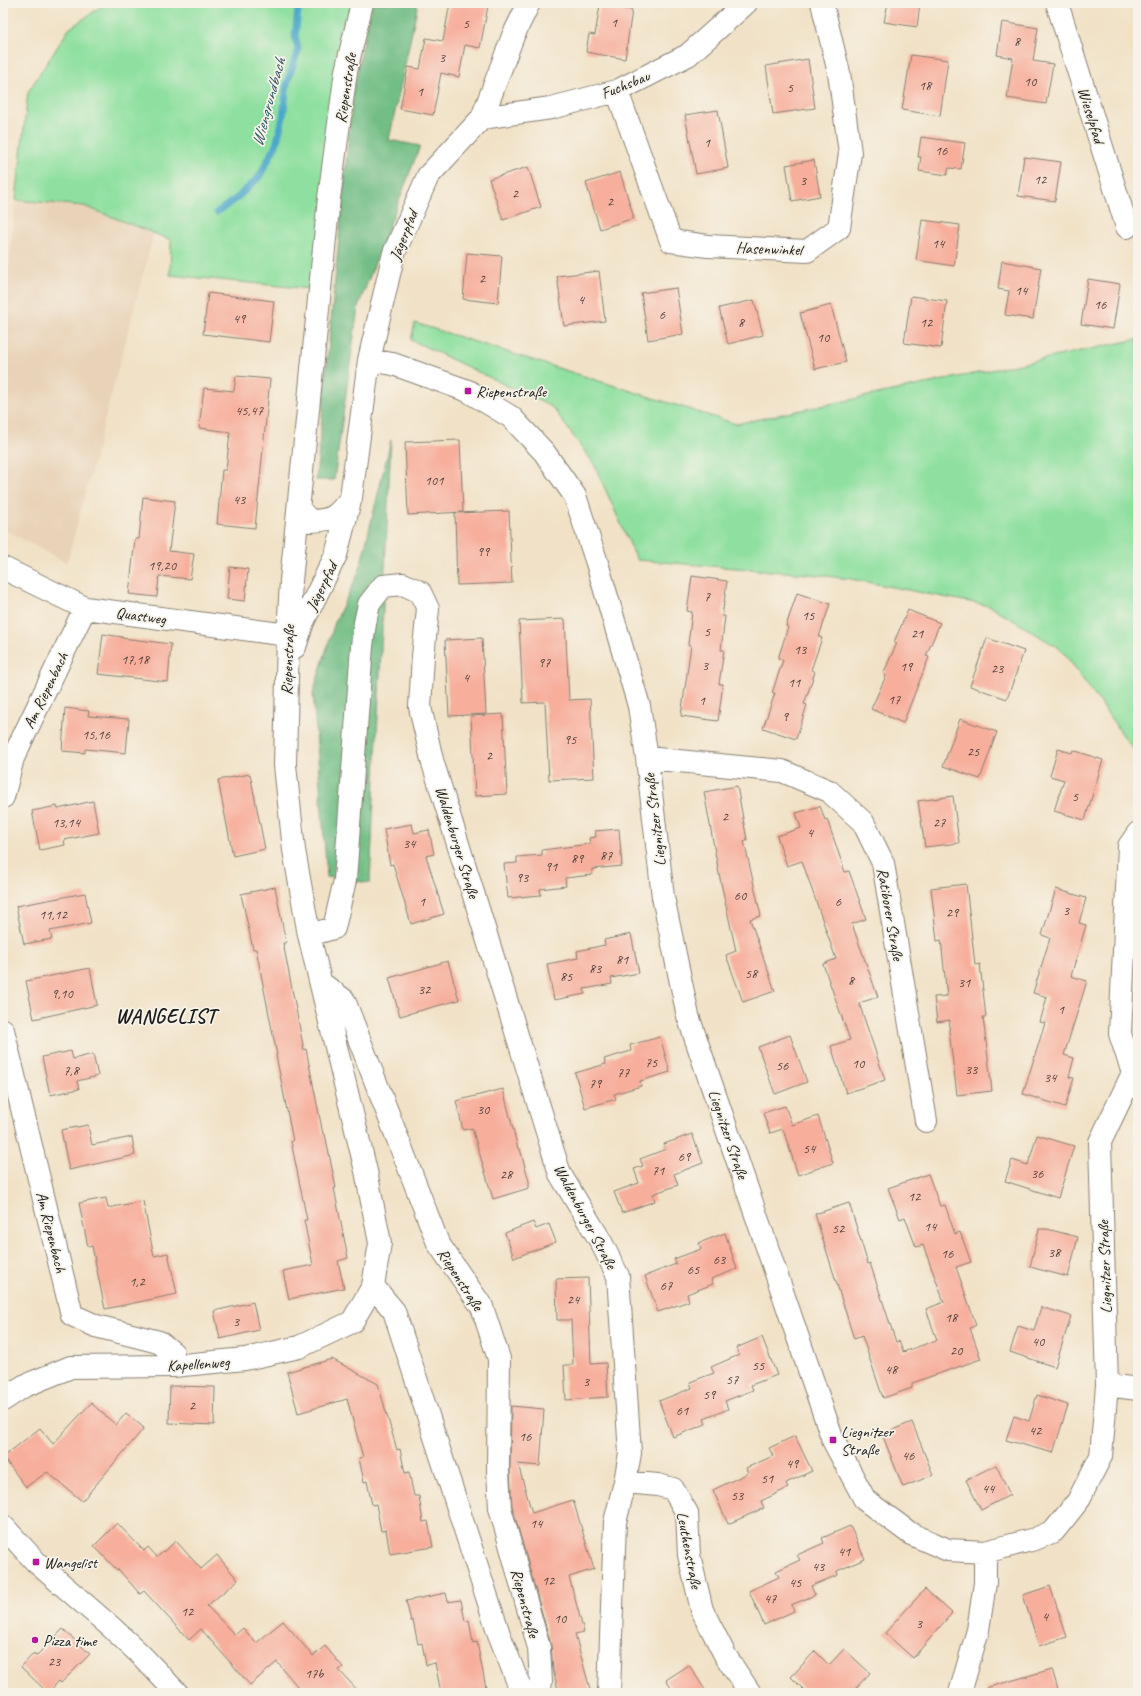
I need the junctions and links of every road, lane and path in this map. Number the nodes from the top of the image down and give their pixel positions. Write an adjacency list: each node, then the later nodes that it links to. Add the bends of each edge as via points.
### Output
1 (362, 3): 11 (street, Riepenstraße, via 346,71 329,198)
2 (529, 3): 7 (street, Jägerpfad, via 513,36)
3 (746, 3): 6 (street, Fuchsbau, via 688,55)
4 (822, 3): 6 (street, Hasenwinkel, via 839,73 850,153 839,228 807,251 708,246 671,241)
5 (1057, 3): 8 (street, Wieselpfad)
6 (617, 91): 7 (street, Fuchsbau, via 551,108)
7 (482, 118): 9 (street, Jägerpfad, via 428,176 394,253)
8 (1127, 227)
9 (368, 360): 10 (street, Jägerpfad); 16 (street, Liegnitzer Straße, via 393,364 468,391 511,417 544,452 575,496 639,706)
10 (351, 497): 11 (street, via 340,512 327,520 310,521); 15 (street, Jägerpfad, via 336,555 303,622)
11 (299, 509): 14 (street, Riepenstraße)
12 (3, 568): 13 (street, Quastweg)
13 (85, 608): 14 (street, Quastweg); 17 (street, Am Riepenbach, via 13,758)
14 (288, 636): 15 (street, Riepenstraße)
15 (287, 673): 19 (street, Riepenstraße, via 285,765 294,850)
16 (647, 758): 23 (street, Ratiborer Straße, via 782,771 829,791 863,822 884,863); 31 (street, Liegnitzer Straße, via 663,897 688,1016 833,1440 865,1500 911,1534 948,1550)
17 (3, 797)
18 (1138, 833): 22 (street, via 1129,846 1120,1034)
19 (309, 935): 20 (street, Riepenstraße); 29 (street, Waldenburger Straße, via 334,928 345,880 362,646 369,604 382,586 403,584 420,592 428,609 422,656 420,707 432,760 538,1105 560,1174 600,1240 618,1276 630,1453)
20 (321, 983): 24 (street, Riepenstraße, via 366,1171 380,1242); 34 (street, Riepenstraße, via 344,1000 438,1243 482,1307 499,1359 500,1508 539,1648)
21 (3, 1030): 25 (street, Am Riepenbach, via 72,1315 96,1326 159,1342 173,1353)
22 (1136, 1071): 26 (street, Liegnitzer Straße, via 1100,1142)
23 (926, 1121)
24 (374, 1286): 25 (street, Kapellenweg, via 352,1322 299,1347 245,1360); 33 (street, Riepenstraße, via 394,1312 499,1634)
25 (174, 1366): 28 (street, Kapellenweg, via 71,1367 24,1386)
26 (1107, 1384): 27 (street); 31 (street, Liegnitzer Straße, via 1101,1456 1078,1501 1054,1530 1034,1539)
27 (1138, 1389)
28 (3, 1400)
29 (625, 1482): 35 (street, via 615,1522); 36 (street, Leuthenstraße, via 658,1484 673,1489 687,1513 689,1555 702,1610 725,1655)
30 (3, 1526): 32 (street, via 36,1562 111,1627)
31 (985, 1552): 37 (street, via 985,1583 978,1630)
32 (177, 1693)
33 (522, 1693)
34 (539, 1693)
35 (609, 1693)
36 (750, 1693)
37 (960, 1693)

